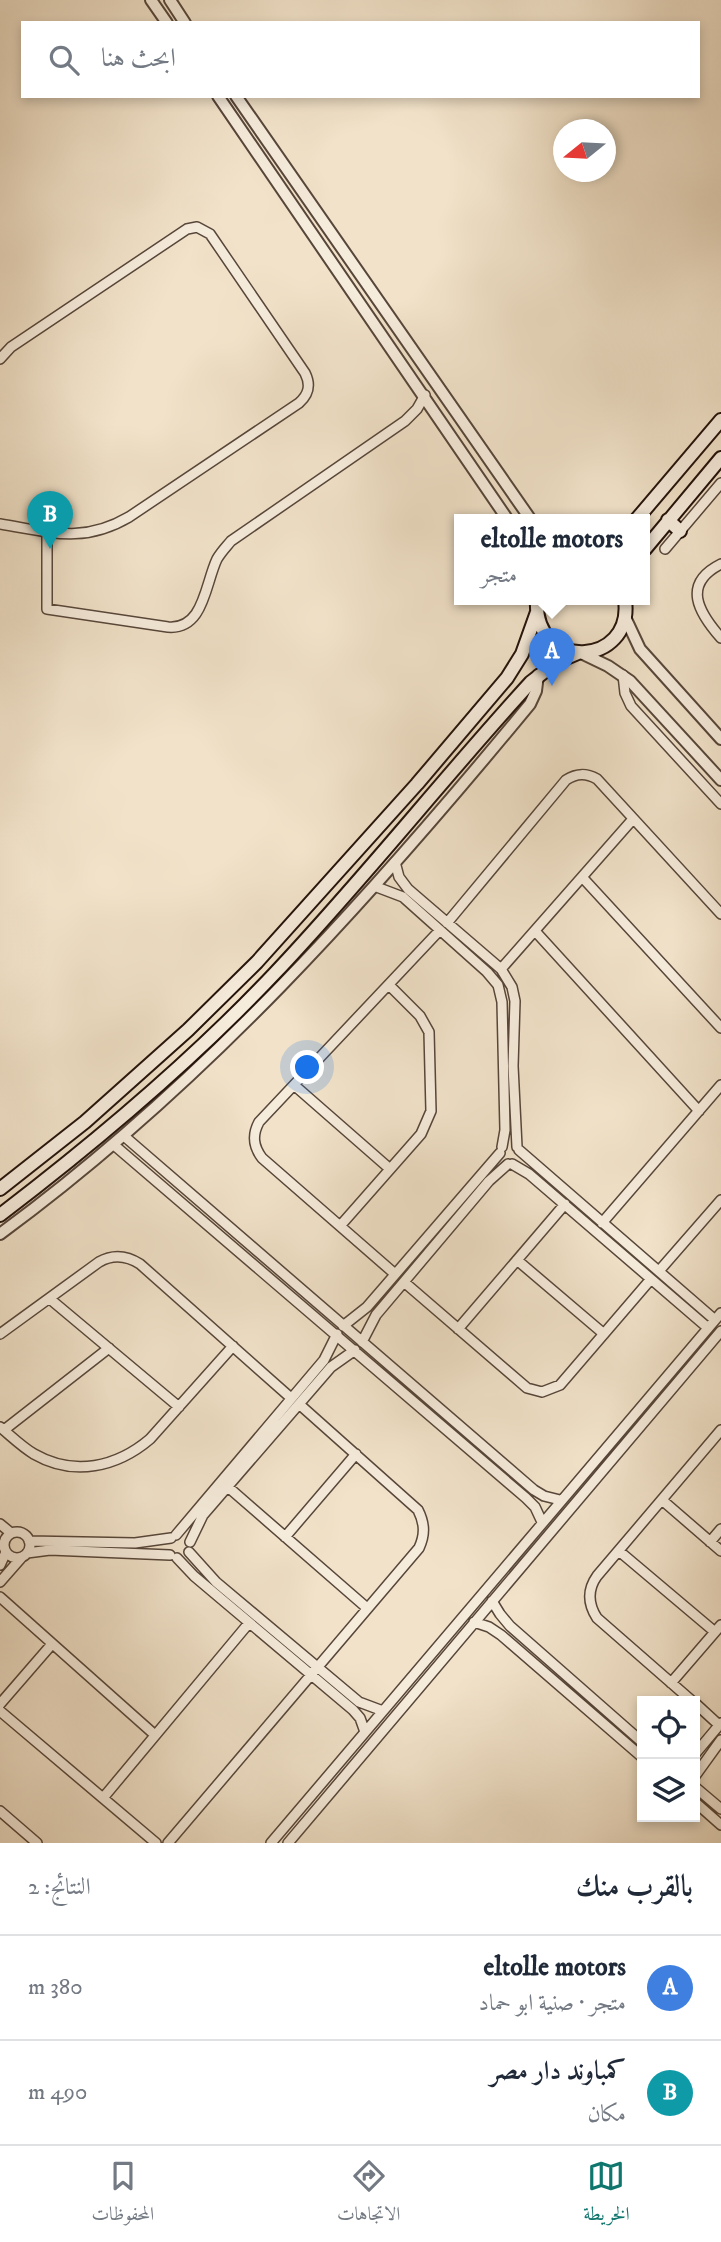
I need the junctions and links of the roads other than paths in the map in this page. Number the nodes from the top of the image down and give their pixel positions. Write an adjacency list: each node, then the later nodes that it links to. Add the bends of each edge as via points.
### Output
1 (151, 0): 3 (street)
2 (170, 0): 4 (street)
3 (166, 21)
4 (185, 21)
5 (219, 98): 8 (street)
6 (237, 98): 14 (street)
7 (0, 359): 19 (street, via 11,347 197,226 210,234 308,379 307,393 299,403 129,517 78,535)
8 (425, 395): 13 (street); 19 (street, via 405,421 231,541 217,559 197,612 182,626 47,609)
9 (721, 420): 10 (main road)
10 (696, 450): 11 (main road, via 702,461); 15 (main road)
11 (718, 461): 16 (main road)
12 (721, 483): 18 (street)
13 (504, 514)
14 (527, 514)
15 (641, 514)
16 (668, 520): 18 (main road); 20 (main road)
17 (0, 524): 19 (street)
18 (680, 531): 21 (street)
19 (47, 532)
20 (650, 543)
21 (665, 549)
22 (721, 564): 26 (street, via 707,573 697,592 701,614)
23 (625, 605): 25 (main road)
24 (537, 606): 27 (main road, via 539,622 550,640); 52 (main road, via 522,654 507,678 257,962 96,1114)
25 (625, 617): 27 (main road, via 605,647); 30 (street, via 640,649)
26 (721, 638)
27 (580, 653): 28 (main road); 29 (street)
28 (537, 675): 34 (street, via 530,704); 54 (main road, via 273,975 120,1120)
29 (623, 675): 31 (street); 32 (street, via 631,706)
30 (721, 739)
31 (721, 780)
32 (721, 804)
33 (633, 819): 35 (street); 37 (street); 38 (street, via 597,779 584,774 571,777)
34 (395, 862): 36 (street); 38 (street, via 408,889)
35 (582, 877): 39 (street); 42 (street)
36 (374, 886): 38 (street, via 403,897); 46 (street, via 208,1060)
37 (721, 914)
38 (444, 926): 40 (street); 41 (street); 49 (street, via 500,990 505,1130)
39 (535, 931): 40 (street); 45 (street)
40 (501, 969): 48 (street, via 515,1001)
41 (389, 985): 43 (street); 51 (street, via 420,1016 429,1032 431,1111 421,1134)
42 (721, 1028)
43 (294, 1085): 51 (street); 58 (street, via 260,1122 254,1144 262,1158)
44 (721, 1085): 45 (street)
45 (699, 1111): 57 (street)
46 (124, 1136): 47 (street); 67 (street)
47 (114, 1144): 59 (street); 72 (street)
48 (518, 1148): 49 (street, via 509,1144); 50 (street, via 517,1160); 57 (street)
49 (501, 1150): 50 (street, via 501,1159); 62 (street)
50 (510, 1164): 55 (street); 64 (street, via 489,1181)
51 (390, 1169): 58 (street)
52 (3, 1187): 54 (main road)
53 (721, 1200): 61 (street)
54 (18, 1201): 56 (main road)
55 (565, 1204): 60 (street); 63 (street)
56 (0, 1215)
57 (602, 1223): 61 (street)
58 (340, 1226): 62 (street)
59 (0, 1234)
60 (517, 1259): 69 (street); 73 (street)
61 (659, 1271): 66 (street)
62 (395, 1274): 67 (street, via 362,1313)
63 (652, 1279): 68 (street); 73 (street)
64 (404, 1282): 69 (street); 74 (street, via 371,1321)
65 (50, 1299): 71 (street); 76 (street, via 105,1259 127,1257); 77 (street)
66 (718, 1316): 68 (street)
67 (344, 1326): 74 (street)
68 (708, 1328): 85 (street)
69 (458, 1329): 73 (street, via 527,1388 542,1392 560,1385)
70 (721, 1331): 75 (street)
71 (0, 1334)
72 (337, 1334): 78 (street); 81 (street)
73 (604, 1334)
74 (362, 1342): 79 (street)
75 (716, 1343): 86 (street)
76 (233, 1346): 81 (street); 82 (street)
77 (109, 1348): 82 (street); 83 (street)
78 (355, 1350): 80 (street); 81 (street)
79 (413, 1385): 80 (street); 88 (street)
80 (406, 1394): 89 (street)
81 (295, 1401): 87 (street); 90 (street); 96 (street)
82 (179, 1407): 83 (street, via 137,1451 93,1467 46,1461)
83 (2, 1429)
84 (721, 1430): 92 (street)
85 (608, 1444): 86 (street); 91 (street)
86 (618, 1452): 111 (street)
87 (356, 1454): 98 (street); 114 (street, via 412,1504 424,1525 419,1548)
88 (512, 1471): 89 (street); 91 (street, via 539,1493)
89 (505, 1479): 93 (street, via 531,1502)
90 (228, 1487): 98 (street); 100 (street, via 199,1521)
91 (560, 1500): 93 (street)
92 (662, 1500): 101 (street); 102 (street)
93 (542, 1522): 110 (street)
94 (0, 1524): 97 (street)
95 (721, 1529): 101 (street)
96 (173, 1536): 99 (street, via 135,1543); 100 (street); 107 (street, via 167,1544)
97 (5, 1537): 99 (street, via 20,1532); 104 (street)
98 (285, 1537): 114 (street)
99 (29, 1541): 106 (street)
100 (190, 1542): 105 (street)
101 (710, 1542): 103 (street)
102 (619, 1551): 117 (street); 120 (street, via 593,1581 593,1611)
103 (721, 1551)
104 (6, 1552): 106 (street, via 11,1557); 108 (street)
105 (189, 1552): 107 (street, via 182,1558); 119 (street)
106 (24, 1555): 107 (street, via 58,1550); 109 (street)
107 (173, 1556): 116 (street)
108 (0, 1565)
109 (0, 1582)
110 (491, 1583): 111 (street); 127 (street)
111 (500, 1591): 113 (street)
112 (0, 1597): 118 (street)
113 (492, 1601): 115 (street); 121 (street, via 510,1626)
114 (367, 1608): 119 (street)
115 (474, 1622): 123 (street, via 501,1636); 146 (street)
116 (249, 1623): 119 (street); 130 (street)
117 (718, 1628): 120 (street)
118 (52, 1644): 124 (street); 130 (street)
119 (314, 1671): 127 (street, via 364,1706); 129 (street, via 353,1710); 144 (street)
120 (671, 1682): 122 (street)
121 (578, 1688): 123 (street); 131 (street)
122 (687, 1696)
123 (572, 1697): 134 (street)
124 (0, 1703)
125 (700, 1707): 128 (street)
126 (0, 1711): 137 (street)
127 (383, 1711): 129 (street)
128 (720, 1724): 133 (street)
129 (365, 1732): 145 (street)
130 (155, 1735): 137 (street)
131 (637, 1738)
132 (721, 1740): 135 (street)
133 (700, 1748)
134 (637, 1753)
135 (700, 1769)
136 (700, 1791): 139 (street)
137 (103, 1798): 143 (street)
138 (700, 1806): 141 (street)
139 (721, 1808)
140 (0, 1811): 142 (street)
141 (721, 1825)
142 (37, 1843)
143 (156, 1843)
144 (168, 1843)
145 (271, 1843)
146 (288, 1843)

